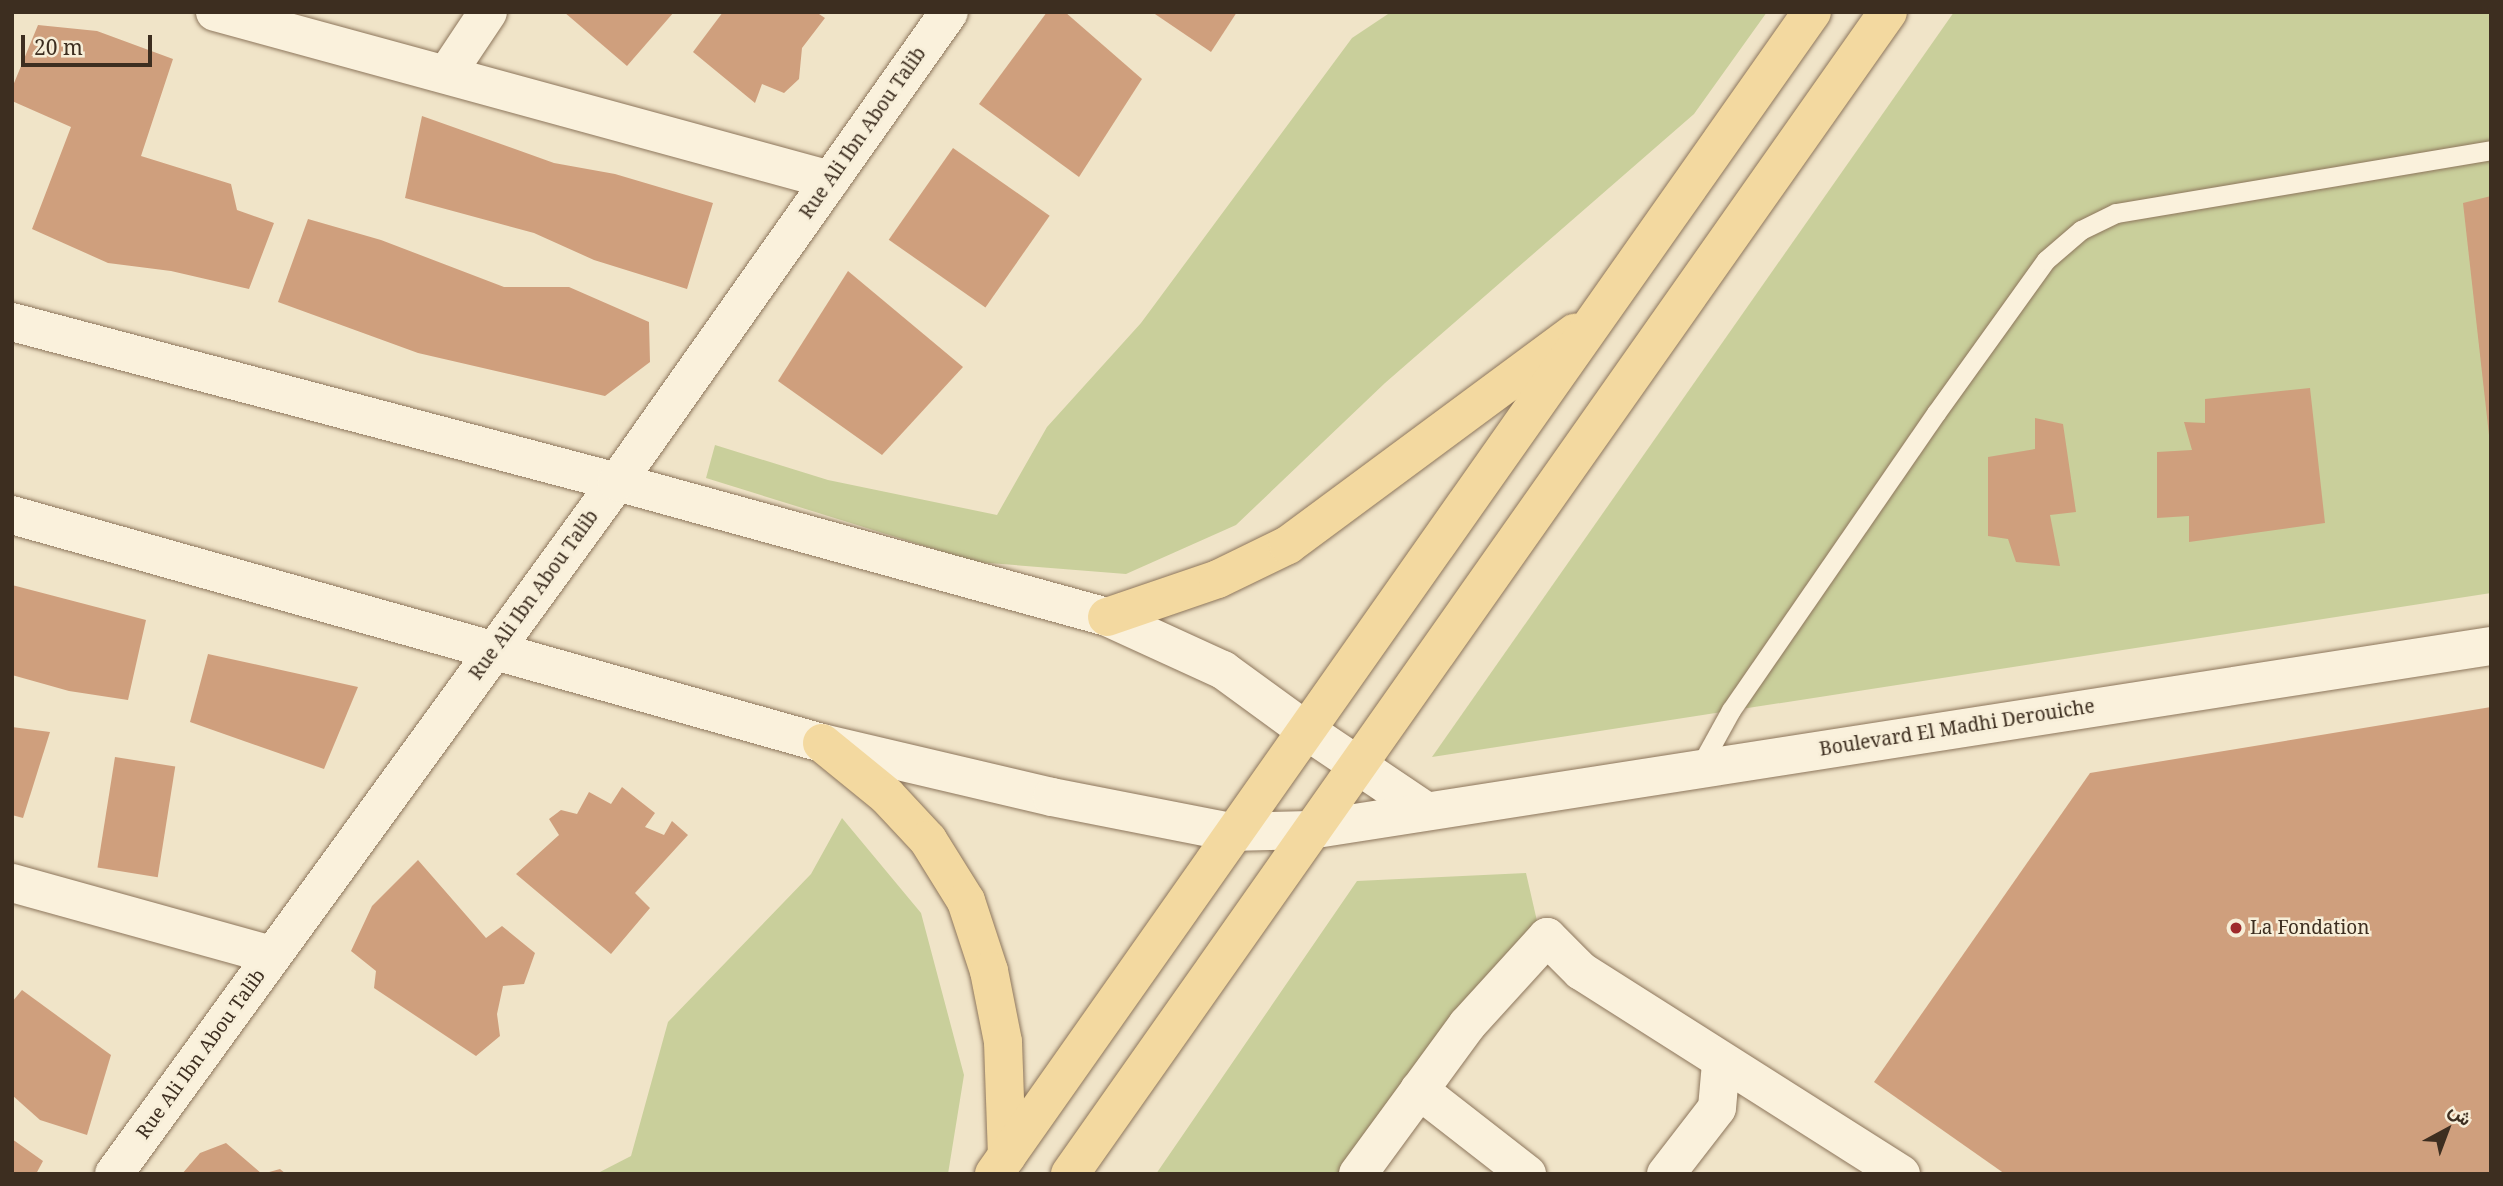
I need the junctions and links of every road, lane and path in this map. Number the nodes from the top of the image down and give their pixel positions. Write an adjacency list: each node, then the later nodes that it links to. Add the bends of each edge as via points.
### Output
1 (215, 12): 6 (street)
2 (488, 12): 6 (street)
3 (949, 12): 8 (street, Rue Ali Ibn Abou Talib)
4 (1812, 12): 9 (main road)
5 (1888, 12): 18 (main road)
6 (448, 72): 8 (street)
7 (2491, 150): 19 (lane, via 2116,213 2081,230 2046,260 1936,413 1731,710)
8 (830, 180): 11 (street, Rue Ali Ibn Abou Talib)
9 (1602, 313): 13 (main road, via 1288,545 1218,579); 16 (main road)
10 (12, 323): 11 (street)
11 (617, 482): 13 (street); 15 (street, Rue Ali Ibn Abou Talib)
12 (12, 515): 15 (street, Boulevard El Madhi Derouiche)
13 (1107, 617): 16 (street, via 1223,670)
14 (2491, 646): 19 (street, Boulevard El Madhi Derouiche)
15 (492, 652): 17 (street, Boulevard El Madhi Derouiche); 24 (street, Rue Ali Ibn Abou Talib)
16 (1304, 729): 18 (street); 22 (main road)
17 (821, 743): 22 (street, Boulevard El Madhi Derouiche, via 1052,797); 27 (main road, via 887,796 928,840 966,901 989,971 1003,1042)
18 (1355, 766): 20 (street); 21 (main road)
19 (1699, 768): 20 (street, Boulevard El Madhi Derouiche)
20 (1424, 810): 21 (street, Boulevard El Madhi Derouiche)
21 (1310, 831): 22 (street, Boulevard El Madhi Derouiche); 29 (main road)
22 (1230, 832): 27 (main road)
23 (12, 883): 24 (street)
24 (272, 954): 28 (street, Rue Ali Ibn Abou Talib)
25 (1721, 1063): 26 (street, via 1581,971 1547,937 1467,1025); 32 (street, via 1717,1108); 33 (street)
26 (1419, 1090): 30 (street); 31 (street)
27 (1001, 1165)
28 (114, 1174)
29 (1070, 1174)
30 (1358, 1174)
31 (1527, 1174)
32 (1666, 1174)
33 (1901, 1174)

